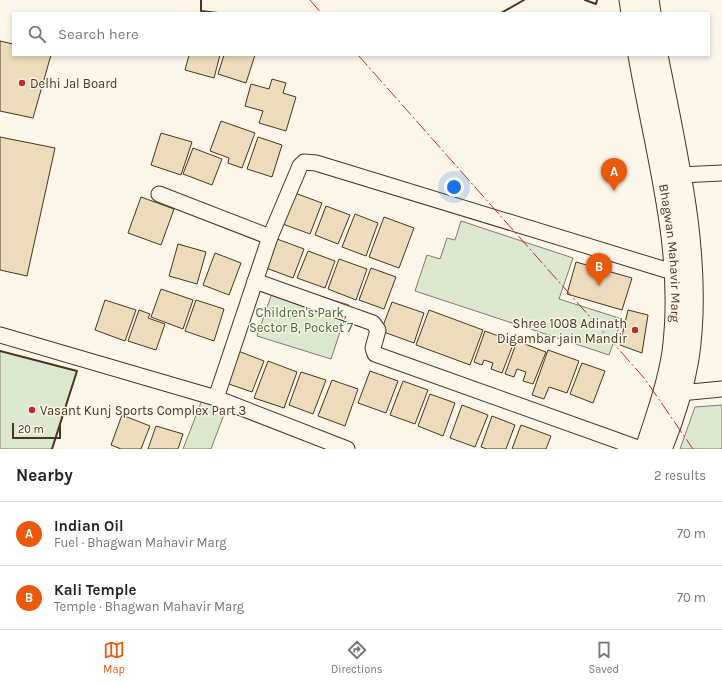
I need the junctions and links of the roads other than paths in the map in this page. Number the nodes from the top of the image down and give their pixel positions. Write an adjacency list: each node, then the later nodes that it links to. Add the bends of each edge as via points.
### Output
1 (630, 0): 3 (street)
2 (648, 0): 4 (street)
3 (632, 12)
4 (650, 12)
5 (638, 56): 8 (street, Bhagwan Mahavir Marg)
6 (657, 56): 8 (street, Bhagwan Mahavir Marg)
7 (722, 173): 8 (street)
8 (672, 178): 11 (street, Bhagwan Mahavir Marg, via 672,227); 15 (street, Bhagwan Mahavir Marg, via 692,277 688,360)
9 (159, 194): 10 (street)
10 (270, 237): 11 (street, via 300,166 304,162 310,162); 12 (street)
11 (676, 273): 19 (street, Bhagwan Mahavir Marg, via 677,302 672,354 664,392)
12 (255, 281): 16 (street); 18 (street, via 374,323 378,330 373,348 375,354)
13 (0, 335): 16 (street)
14 (722, 389): 15 (street)
15 (680, 393): 20 (street, Bhagwan Mahavir Marg)
16 (216, 398): 17 (street)
17 (347, 449)
18 (641, 449)
19 (646, 449)
20 (662, 449)

